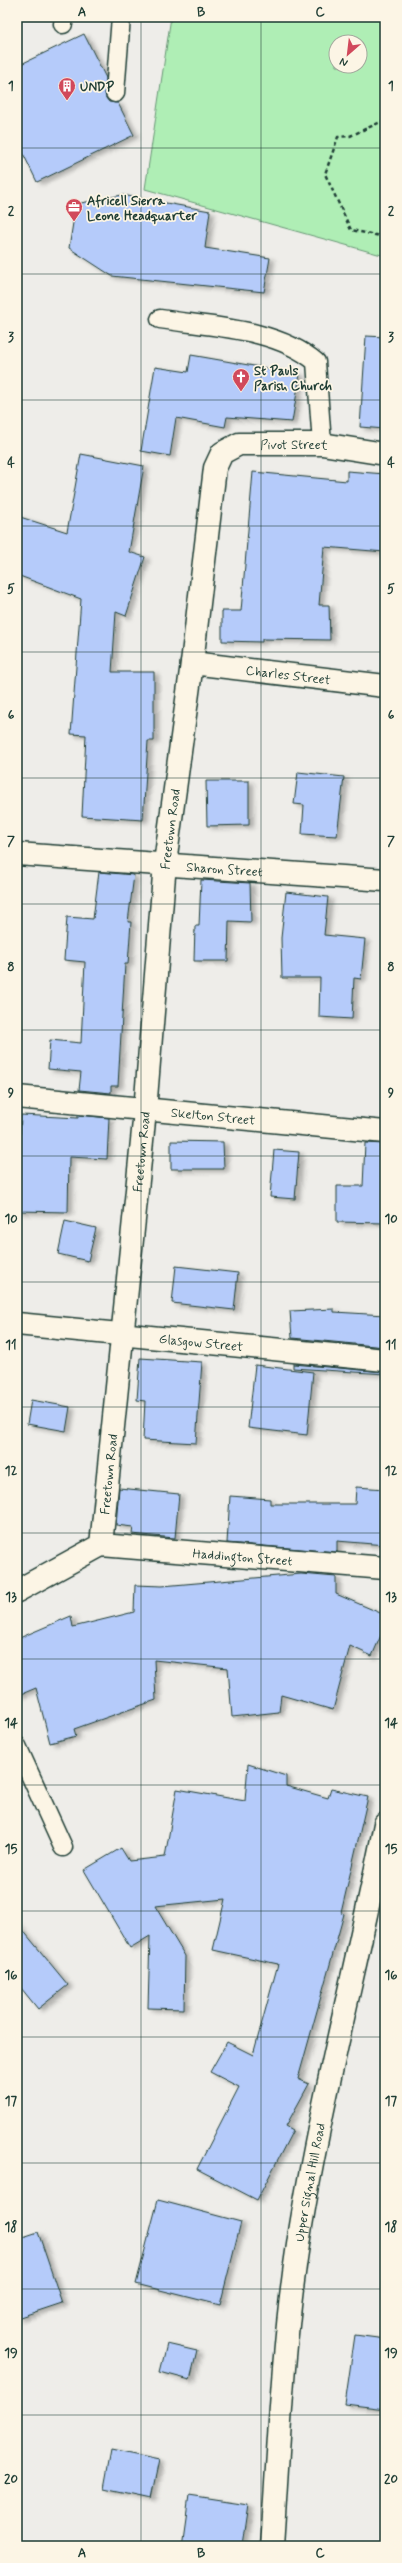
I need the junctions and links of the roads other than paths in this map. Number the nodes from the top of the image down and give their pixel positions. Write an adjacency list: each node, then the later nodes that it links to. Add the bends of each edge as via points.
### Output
1 (121, 17): 2 (lane)
2 (115, 93)
3 (160, 319): 4 (lane, via 271,337 303,351 316,362)
4 (322, 444): 5 (street, Pivot Street); 6 (street, Pivot Street, via 240,444 222,453)
5 (385, 454)
6 (215, 468): 7 (street, Freetown Road)
7 (192, 663): 8 (street, Charles Street); 10 (street, Freetown Road)
8 (385, 686)
9 (17, 854): 10 (street, Sharon Street)
10 (165, 863): 11 (street, Sharon Street); 13 (street, Freetown Road)
11 (385, 880)
12 (17, 1097): 13 (street, Skelton Street)
13 (145, 1111): 14 (street, Skelton Street); 16 (street, Freetown Road)
14 (385, 1132)
15 (17, 1324): 16 (street, Glasgow Street)
16 (122, 1335): 17 (street, Glasgow Street); 18 (street, Freetown Road)
17 (385, 1360)
18 (101, 1545): 19 (street, Haddington Street); 20 (street)
19 (385, 1568)
20 (17, 1592)
21 (17, 1746): 23 (lane)
22 (385, 1824): 24 (street, Upper Signal Hill Road, via 324,2101 299,2239 284,2366)
23 (63, 1847)
24 (272, 2546)

